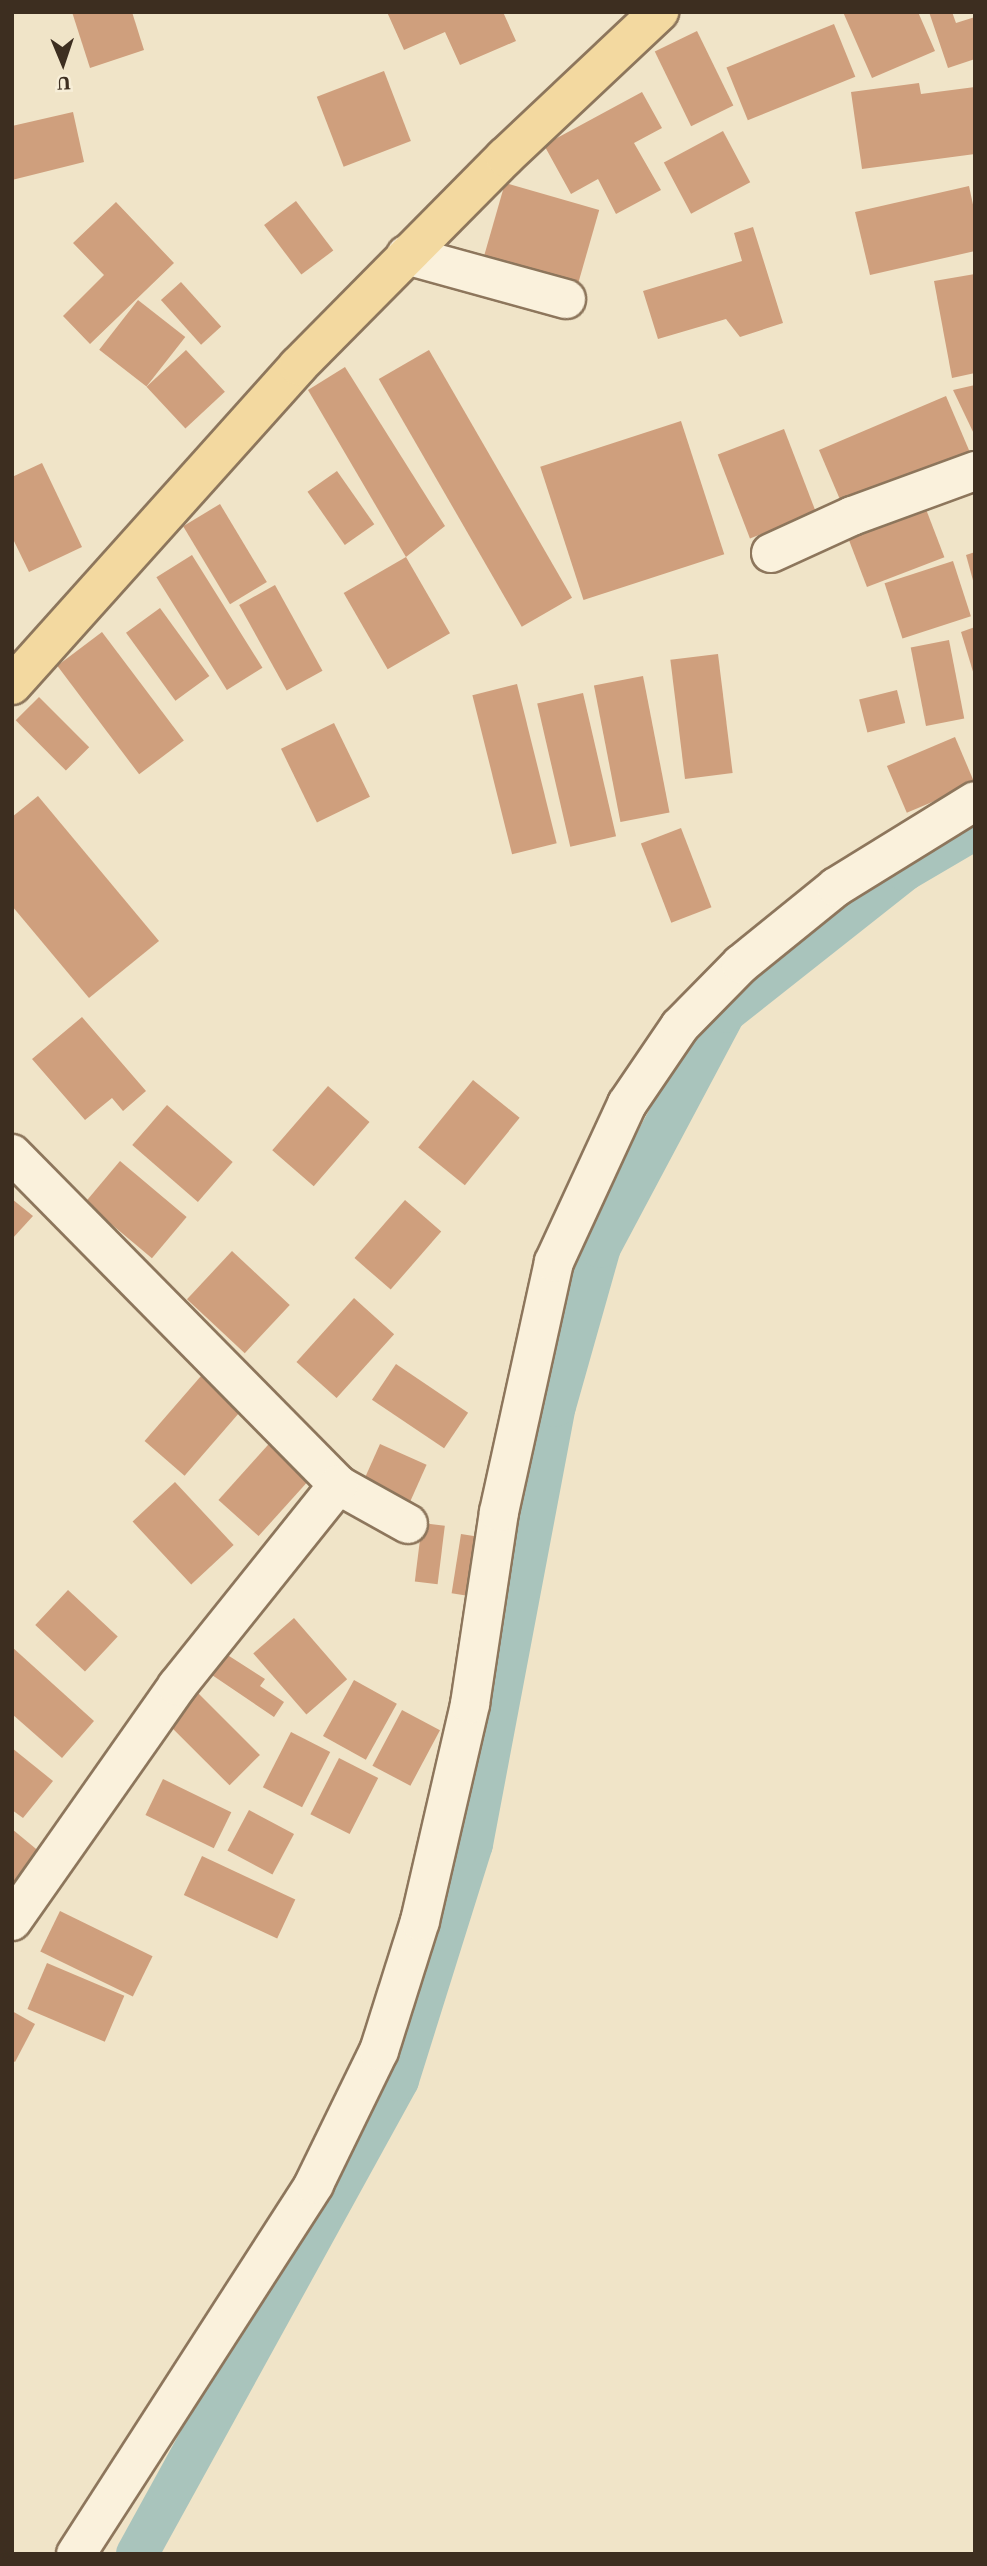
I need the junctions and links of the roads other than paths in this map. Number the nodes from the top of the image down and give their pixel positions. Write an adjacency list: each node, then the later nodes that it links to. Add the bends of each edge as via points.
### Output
1 (659, 12): 2 (main road)
2 (407, 256): 3 (street); 6 (main road, via 298,366)
3 (566, 299)
4 (975, 471): 5 (street, via 852,516)
5 (771, 553)
6 (12, 685)
7 (975, 801): 12 (street, via 836,887 741,964 680,1026 627,1104 554,1262 499,1513 467,1717 420,1921 379,2051 314,2184)
8 (12, 1154): 9 (street)
9 (338, 1485): 10 (street); 11 (street, via 177,1686)
10 (408, 1524)
11 (12, 1922)
12 (76, 2554)

